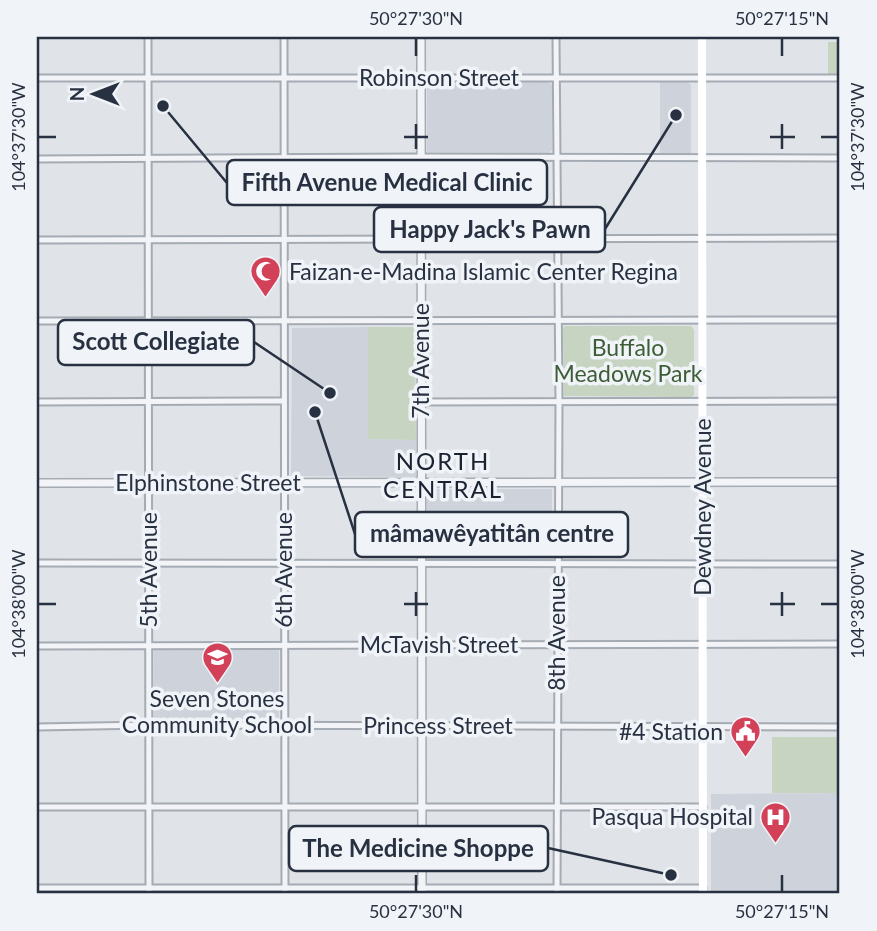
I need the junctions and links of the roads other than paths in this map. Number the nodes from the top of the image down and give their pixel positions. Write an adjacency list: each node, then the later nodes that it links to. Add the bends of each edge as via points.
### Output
1 (148, 37): 8 (street, 5th Avenue)
2 (284, 37): 9 (street, 6th Avenue)
3 (421, 37): 11 (street, 7th Avenue)
4 (556, 37): 6 (street, 8th Avenue)
5 (702, 37): 12 (main road, Dewdney Avenue)
6 (557, 77): 11 (street, Robinson Street); 12 (street, Robinson Street); 15 (street, 8th Avenue)
7 (37, 78): 8 (street, Robinson Street)
8 (148, 78): 9 (street, Robinson Street); 19 (street, 5th Avenue)
9 (284, 78): 11 (street, Robinson Street); 14 (street, 6th Avenue)
10 (840, 78): 12 (street, Robinson Street)
11 (421, 79): 13 (street, 7th Avenue)
12 (702, 79): 16 (main road, Dewdney Avenue)
13 (421, 157): 14 (street); 15 (street); 23 (street, 7th Avenue)
14 (284, 158): 19 (street); 26 (street, 6th Avenue)
15 (556, 158): 16 (street); 24 (street, 8th Avenue)
16 (703, 158): 17 (street); 21 (main road, Dewdney Avenue)
17 (840, 158)
18 (37, 159): 19 (street)
19 (149, 159): 25 (street, 5th Avenue)
20 (840, 238): 21 (street)
21 (703, 239): 24 (street); 30 (main road, Dewdney Avenue)
22 (37, 240): 25 (street)
23 (421, 240): 24 (street); 26 (street); 28 (street, 7th Avenue)
24 (557, 240): 29 (street, 8th Avenue)
25 (149, 241): 26 (street); 33 (street, 5th Avenue)
26 (284, 241): 27 (street, 6th Avenue)
27 (284, 320): 28 (street); 33 (street); 35 (street, 6th Avenue)
28 (421, 320): 29 (street); 39 (street, 7th Avenue)
29 (558, 320): 30 (street); 36 (street, 8th Avenue)
30 (703, 320): 31 (street); 40 (main road, Dewdney Avenue)
31 (840, 320)
32 (37, 321): 33 (street)
33 (148, 321): 38 (street, 5th Avenue)
34 (37, 401): 38 (street)
35 (284, 401): 38 (street); 46 (street, 6th Avenue)
36 (559, 401): 39 (street); 40 (street); 41 (street, 8th Avenue)
37 (840, 401): 40 (street)
38 (149, 402): 45 (street, 5th Avenue)
39 (421, 402): 47 (street, 7th Avenue)
40 (704, 402): 42 (main road, Dewdney Avenue)
41 (558, 482): 42 (street, Elphinstone Street); 47 (street, Elphinstone Street); 50 (street, 8th Avenue)
42 (703, 482): 43 (street, Elphinstone Street); 51 (main road, Dewdney Avenue)
43 (840, 482)
44 (37, 483): 45 (street, Elphinstone Street)
45 (149, 483): 46 (street, Elphinstone Street); 53 (street, 5th Avenue)
46 (284, 483): 47 (street, Elphinstone Street); 48 (street, 6th Avenue)
47 (422, 484): 49 (street, 7th Avenue)
48 (284, 563): 49 (street); 53 (street); 58 (street, 6th Avenue)
49 (422, 563): 50 (street); 59 (street, 7th Avenue)
50 (558, 563): 51 (street); 55 (street, 8th Avenue)
51 (703, 563): 54 (street); 60 (main road, Dewdney Avenue)
52 (37, 564): 53 (street)
53 (149, 564): 57 (street, 5th Avenue)
54 (840, 564)
55 (557, 644): 59 (street, McTavish Street); 60 (street, McTavish Street); 65 (street, 8th Avenue)
56 (840, 644): 60 (street, McTavish Street)
57 (149, 645): 58 (street, McTavish Street); 61 (street, McTavish Street); 62 (street, 5th Avenue)
58 (285, 645): 59 (street, McTavish Street); 63 (street, 6th Avenue)
59 (422, 645): 64 (street, 7th Avenue)
60 (703, 645): 66 (main road, Dewdney Avenue)
61 (37, 646)
62 (149, 725): 63 (street, Princess Street); 67 (street, Princess Street); 74 (street, 5th Avenue)
63 (285, 726): 64 (street, Princess Street); 70 (street, 6th Avenue)
64 (422, 726): 65 (street, Princess Street); 71 (street, 7th Avenue)
65 (556, 726): 66 (street, Princess Street); 72 (street, 8th Avenue)
66 (703, 726): 68 (street, Princess Street); 73 (main road, Dewdney Avenue)
67 (37, 727)
68 (840, 727)
69 (37, 807): 74 (street)
70 (285, 807): 71 (street); 74 (street); 77 (street, 6th Avenue)
71 (422, 807): 72 (street); 78 (street, 7th Avenue)
72 (557, 807): 73 (street); 79 (street, 8th Avenue)
73 (703, 807): 80 (main road, Dewdney Avenue)
74 (149, 809): 76 (street, 5th Avenue)
75 (37, 888): 76 (street)
76 (149, 891): 77 (street)
77 (285, 891): 78 (street)
78 (422, 891): 79 (street)
79 (557, 891): 80 (street)
80 (703, 891)

